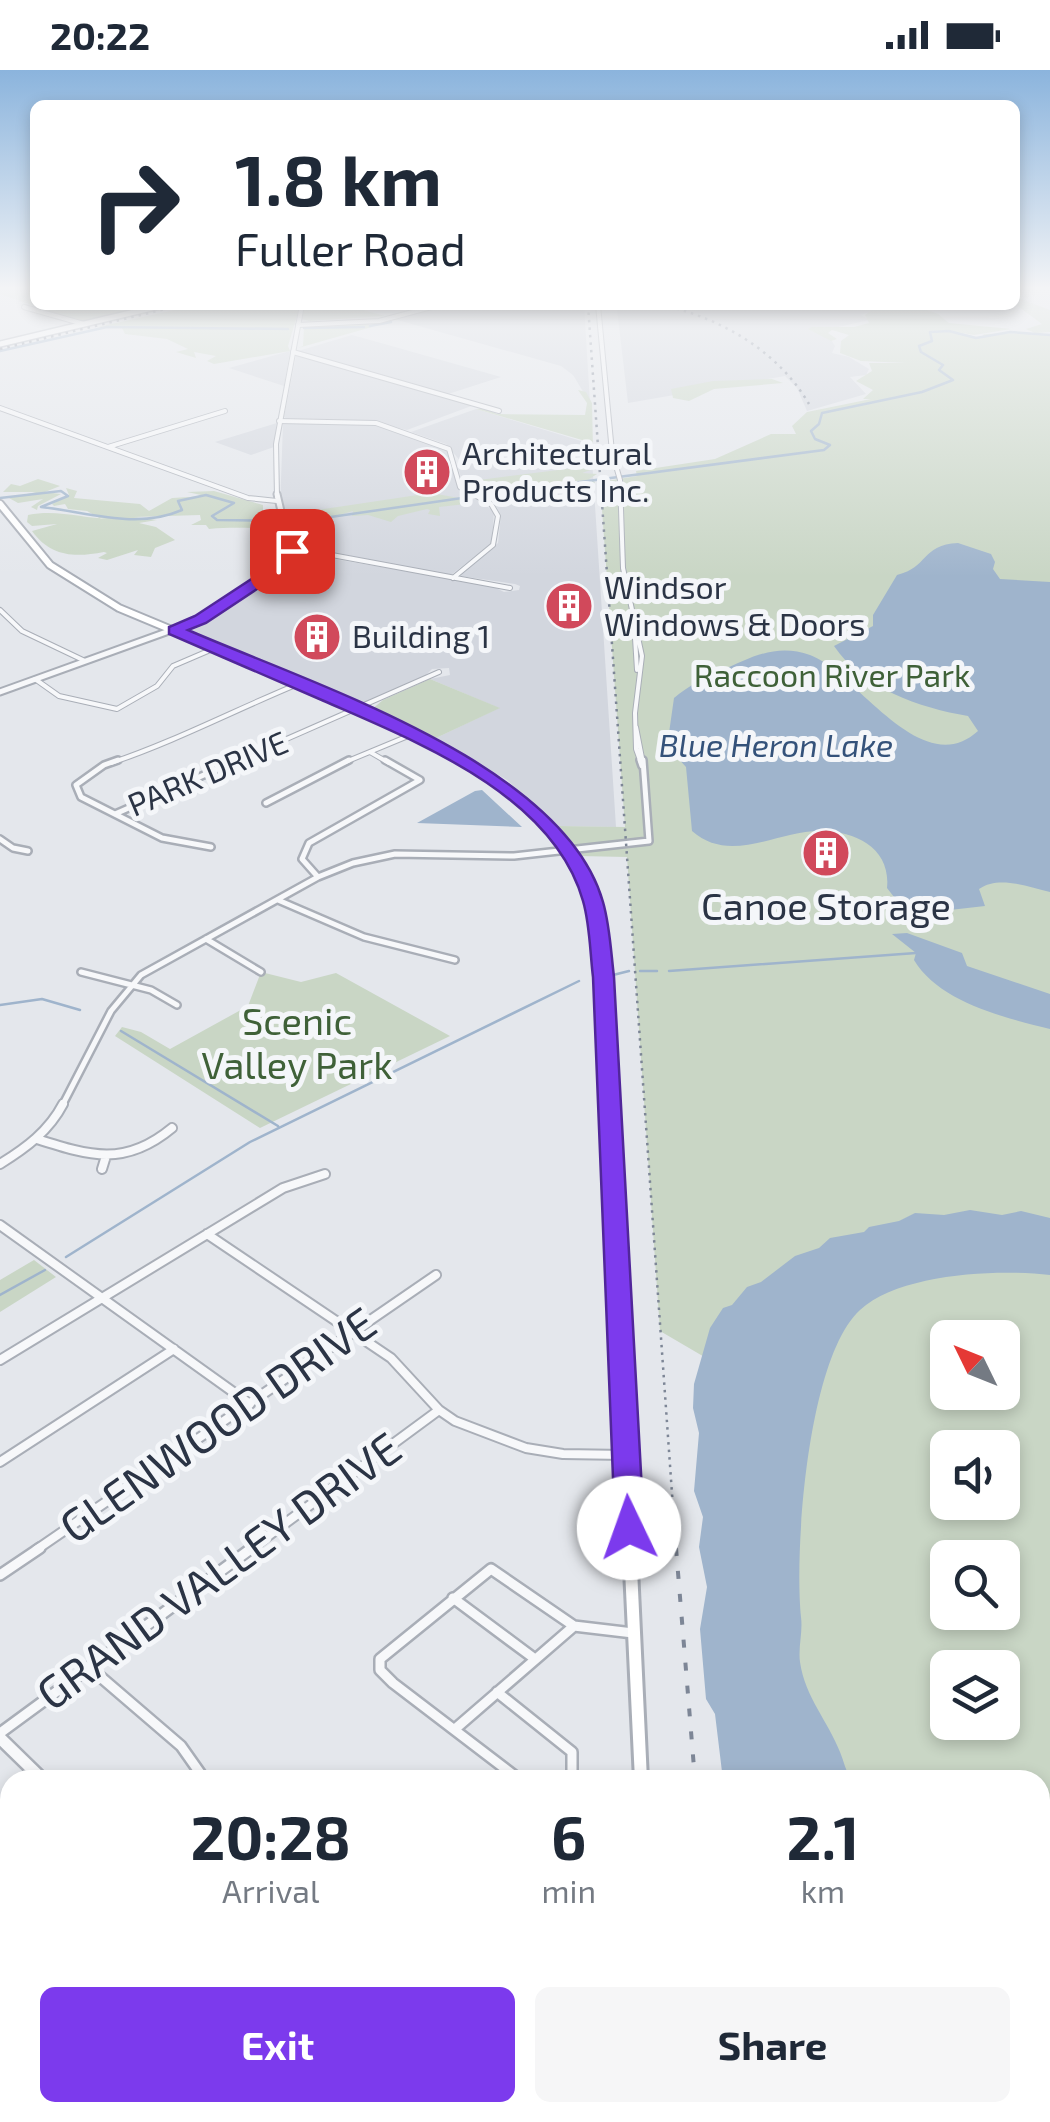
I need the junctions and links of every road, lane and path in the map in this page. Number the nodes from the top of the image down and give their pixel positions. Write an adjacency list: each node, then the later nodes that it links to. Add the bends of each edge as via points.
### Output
1 (287, 386): 7 (street)
2 (411, 386): 6 (street)
3 (606, 386): 30 (street, via 635,633 636,749 648,841)
4 (0, 408): 8 (street)
5 (225, 411): 8 (street)
6 (499, 411)
7 (280, 421): 9 (street); 12 (street, via 366,422 449,449 465,491 498,516 494,545)
8 (108, 447): 9 (street, via 253,500)
9 (277, 501): 11 (street)
10 (0, 504): 15 (main road, via 62,574)
11 (293, 553): 12 (street); 15 (street, via 210,614)
12 (454, 578): 13 (street)
13 (510, 588)
14 (0, 611): 17 (street, via 22,631)
15 (174, 630): 16 (main road); 17 (street)
16 (215, 648): 19 (street, via 172,666 157,686 117,709 59,696); 20 (main road)
17 (85, 661): 19 (street)
18 (440, 672): 22 (street, PARK DRIVE)
19 (35, 679): 21 (street)
20 (298, 684): 22 (main road); 26 (street, via 80,780 81,797)
21 (0, 692)
22 (356, 709): 23 (main road); 26 (street, PARK DRIVE)
23 (414, 734): 24 (street); 30 (main road, via 504,786)
24 (370, 752): 25 (street); 31 (street, via 420,780 309,843 302,859)
25 (266, 803)
26 (114, 814): 28 (street, via 170,841)
27 (0, 839): 29 (street)
28 (211, 846)
29 (28, 850)
30 (566, 850): 31 (street, via 395,854); 54 (main road, via 593,900 604,977)
31 (318, 877): 32 (street)
32 (278, 900): 33 (street); 34 (street, via 374,943)
33 (205, 939): 36 (street); 37 (street)
34 (456, 960)
35 (81, 972): 37 (street)
36 (261, 972)
37 (129, 986): 38 (street); 40 (street, via 62,1108)
38 (177, 1005)
39 (172, 1128): 41 (street, via 148,1146)
40 (37, 1139): 41 (street); 42 (street)
41 (106, 1156): 43 (street)
42 (0, 1164)
43 (102, 1169)
44 (325, 1174): 46 (street, via 283,1188)
45 (0, 1225): 48 (street)
46 (207, 1234): 48 (street); 49 (street)
47 (436, 1275): 49 (street, GLENWOOD DRIVE)
48 (103, 1297): 50 (street); 51 (street)
49 (353, 1333): 52 (street, GLENWOOD DRIVE); 53 (street, via 390,1358)
50 (174, 1348): 52 (street); 55 (street)
51 (0, 1360)
52 (250, 1404): 56 (street, GLENWOOD DRIVE)
53 (439, 1410): 54 (street, via 526,1448); 61 (street, GRAND VALLEY DRIVE)
54 (626, 1456): 59 (main road)
55 (0, 1462)
56 (0, 1575)
57 (454, 1598): 58 (street, via 491,1569); 60 (street); 63 (street, via 380,1659 380,1670)
58 (574, 1626): 59 (street); 60 (street)
59 (634, 1633): 69 (main road)
60 (535, 1659): 62 (street)
61 (90, 1667): 64 (street, GRAND VALLEY DRIVE); 66 (street, via 181,1746)
62 (497, 1692): 63 (street); 68 (street, via 564,1743 572,1752)
63 (455, 1729): 67 (street)
64 (0, 1736): 65 (street)
65 (33, 1770)
66 (199, 1770)
67 (507, 1770)
68 (572, 1770)
69 (641, 1770)

